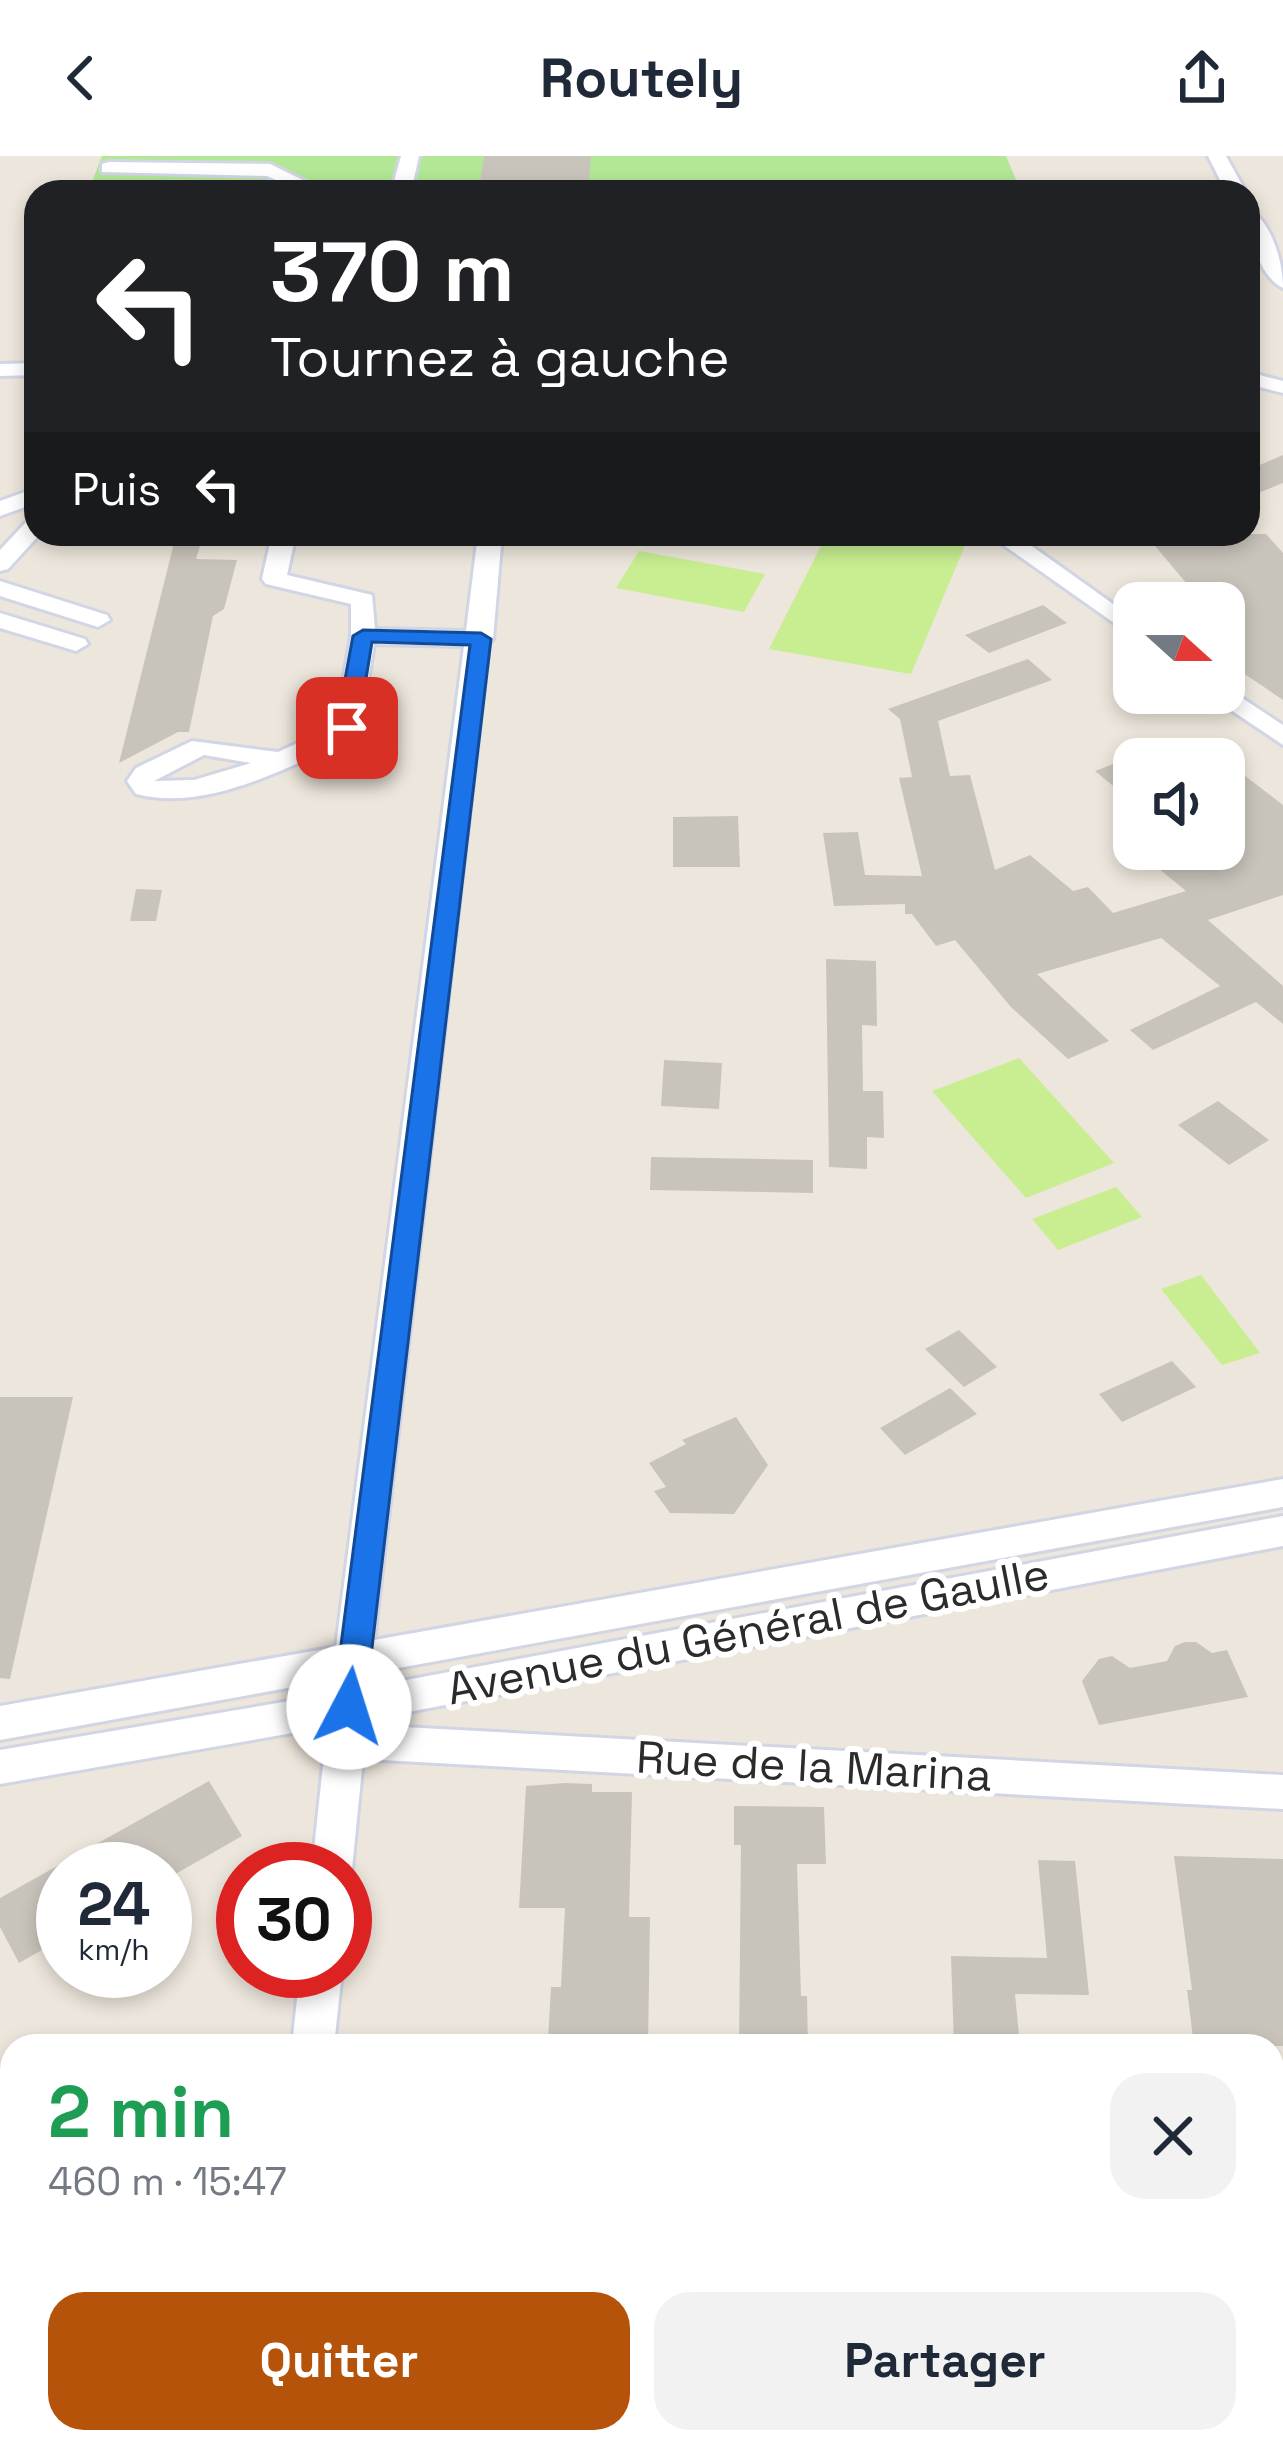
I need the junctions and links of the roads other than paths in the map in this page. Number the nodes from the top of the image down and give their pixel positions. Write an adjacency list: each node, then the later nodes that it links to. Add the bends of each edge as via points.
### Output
1 (300, 156): 3 (street)
2 (109, 168): 3 (street)
3 (270, 170): 4 (street)
4 (291, 180)
5 (1260, 235): 6 (street)
6 (1280, 271)
7 (24, 538): 11 (street)
8 (281, 546): 16 (street, via 274,579 363,600)
9 (489, 546): 17 (street)
10 (1023, 546): 13 (street)
11 (0, 564)
12 (0, 588): 15 (street)
13 (1113, 614)
14 (0, 620): 18 (street)
15 (98, 620)
16 (363, 636): 17 (street); 21 (street, via 347,728)
17 (481, 639): 24 (street)
18 (76, 644)
19 (1245, 710): 20 (street)
20 (1283, 737)
21 (278, 760)
22 (1283, 1493): 24 (street, Avenue du Général de Gaulle)
23 (1283, 1531): 26 (street, Avenue du Général de Gaulle)
24 (353, 1662): 25 (street, Avenue du Général de Gaulle); 26 (street)
25 (0, 1723)
26 (347, 1724): 27 (street, Avenue du Général de Gaulle); 28 (street, Rue de la Marina); 29 (street)
27 (0, 1767)
28 (1283, 1792)
29 (335, 1842)
30 (318, 1998): 31 (street)
31 (315, 2034)

